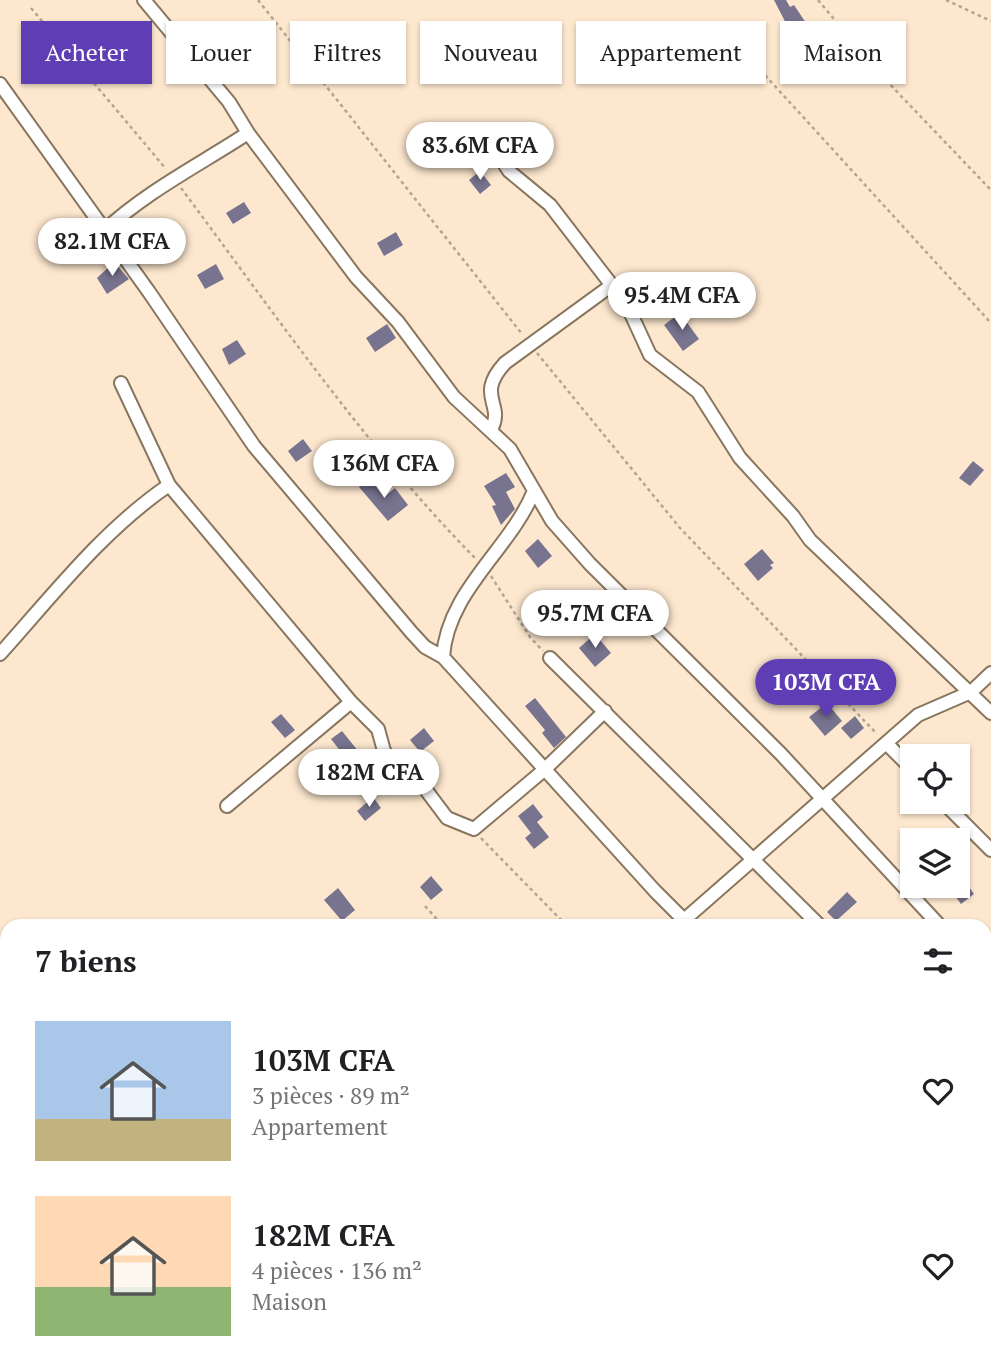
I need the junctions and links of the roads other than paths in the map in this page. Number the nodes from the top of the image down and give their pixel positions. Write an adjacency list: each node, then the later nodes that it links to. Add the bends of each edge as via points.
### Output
1 (144, 0): 4 (street, via 229,102)
2 (0, 84): 5 (street)
3 (492, 130): 6 (street, via 509,171 550,205)
4 (248, 133): 5 (street, via 133,204); 8 (street, via 454,397)
5 (104, 231): 12 (street, via 254,446 412,634)
6 (612, 285): 8 (street, via 494,375 489,389 496,412); 15 (street, via 650,355 698,392 740,458 810,540)
7 (121, 383): 9 (street)
8 (492, 428): 10 (street, via 510,449)
9 (169, 485): 11 (street, via 106,536); 16 (street)
10 (533, 493): 12 (street, via 511,533 454,613); 22 (street, via 590,564)
11 (0, 654)
12 (443, 657): 21 (street)
13 (550, 658): 17 (street)
14 (991, 673): 15 (street)
15 (971, 692): 18 (street); 19 (street, via 918,715)
16 (351, 702): 21 (street, via 378,729 392,761 423,786 447,818 474,829); 23 (street)
17 (605, 710): 21 (street); 26 (street)
18 (991, 713)
19 (887, 744): 20 (street); 22 (street)
20 (900, 757)
21 (544, 770): 27 (street)
22 (822, 797): 26 (street); 30 (street)
23 (227, 806)
24 (955, 814): 25 (street)
25 (991, 850)
26 (755, 860): 28 (street); 29 (street)
27 (683, 919)
28 (691, 919)
29 (813, 919)
30 (934, 919)

